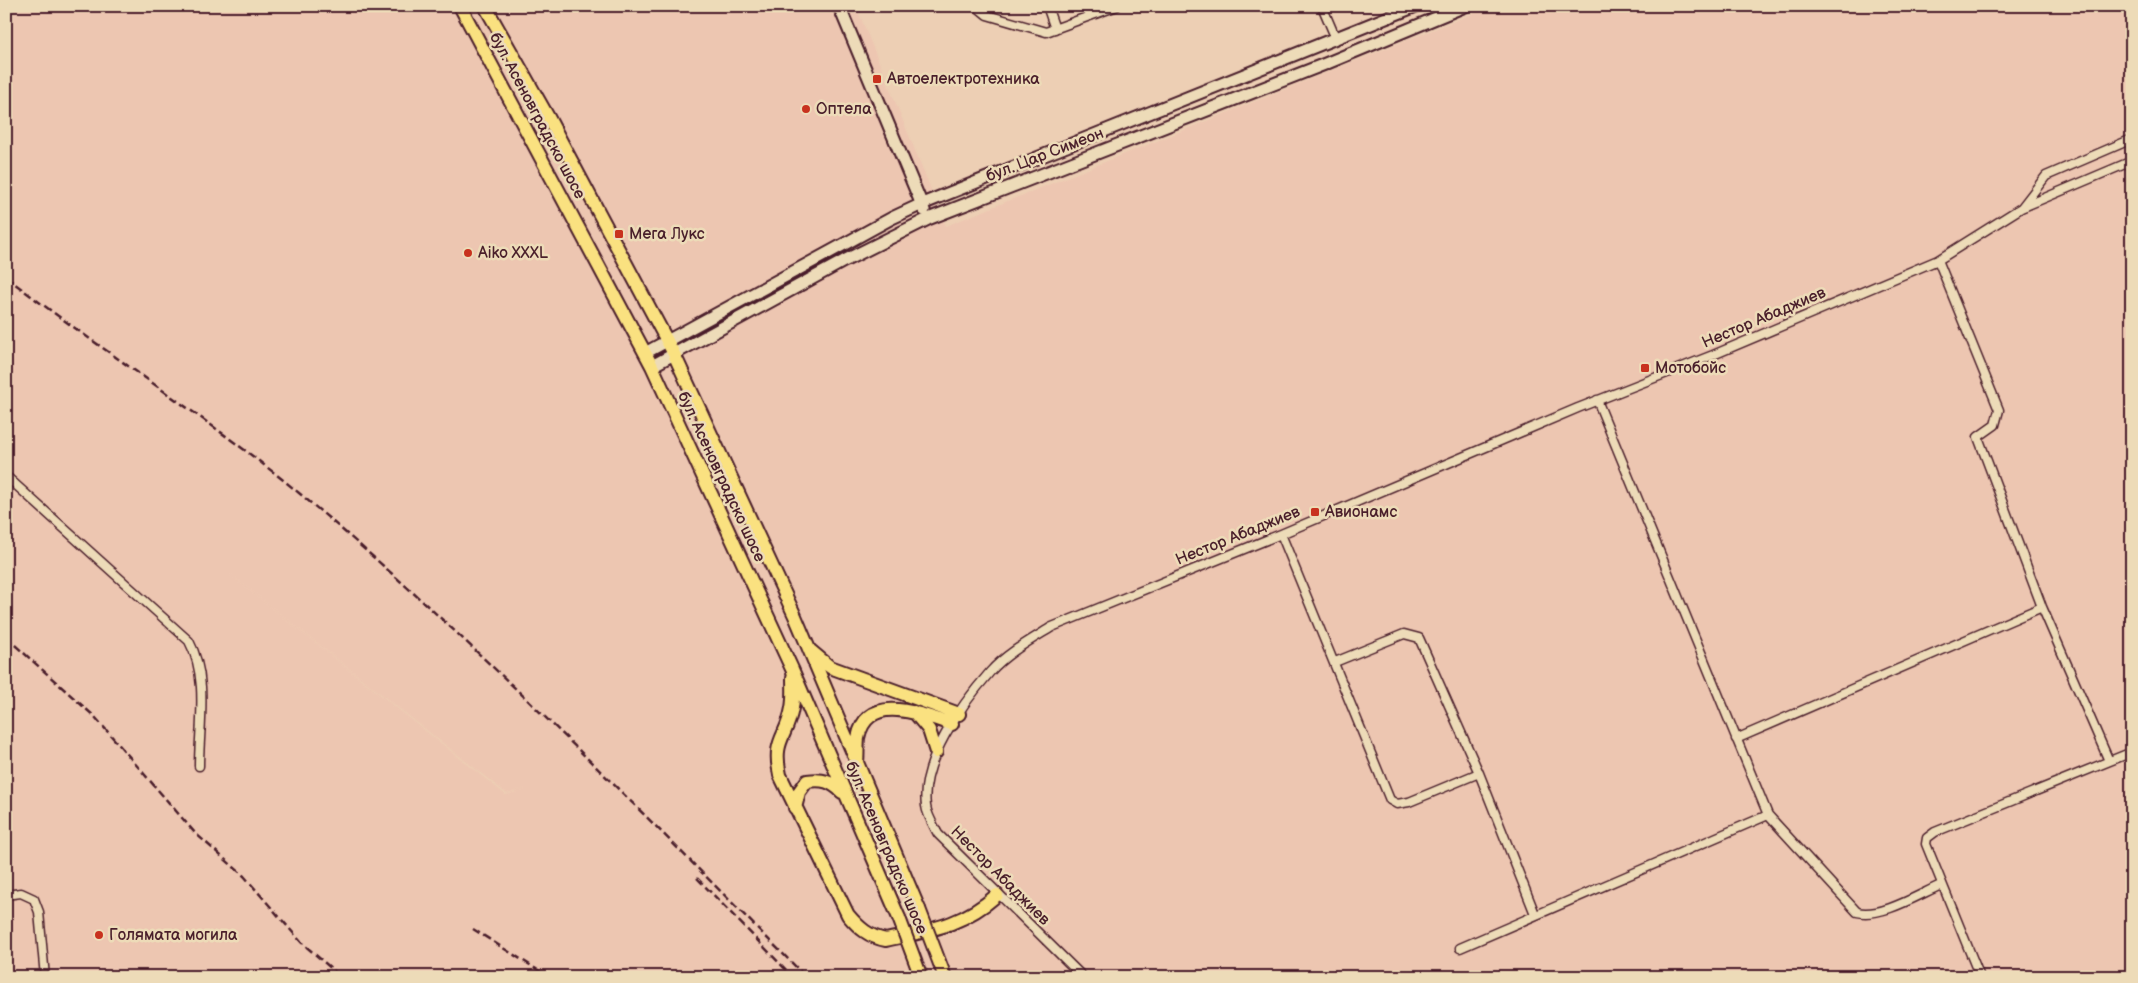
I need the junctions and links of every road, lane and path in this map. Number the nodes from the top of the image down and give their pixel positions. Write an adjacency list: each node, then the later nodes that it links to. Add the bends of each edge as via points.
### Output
1 (460, 6): 19 (main road, бул. Асеновградско шосе)
2 (485, 6): 18 (main road, бул. Асеновградско шосе)
3 (839, 6): 14 (main road)
4 (976, 6): 10 (street, via 987,14 1046,32)
5 (1047, 6): 10 (street)
6 (1117, 6): 10 (street)
7 (1322, 6): 11 (street)
8 (1416, 6): 11 (main road, бул. Цар Симеон)
9 (1464, 6): 16 (main road, бул. Цар Симеон, via 1325,64)
10 (1056, 29)
11 (1336, 39): 14 (main road, бул. Цар Симеон)
12 (2132, 139): 15 (street, Нестор Абаджиев, via 2046,176)
13 (2132, 160): 15 (street, Нестор Абаджиев)
14 (922, 204): 16 (main road); 18 (main road, бул. Цар Симеон)
15 (2021, 208): 17 (street, Нестор Абаджиев)
16 (928, 219): 20 (main road, бул. Цар Симеон)
17 (1938, 260): 22 (street, Нестор Абаджиев, via 1714,355); 25 (street, via 1999,410 1995,424 1978,437)
18 (667, 341): 19 (main road, бул. Цар Симеон); 20 (main road, бул. Асеновградско шосе)
19 (645, 353): 21 (main road, бул. Асеновградско шосе)
20 (674, 354): 21 (main road, бул. Цар Симеон); 26 (main road, бул. Асеновградско шосе)
21 (652, 366): 28 (main road, бул. Асеновградско шосе)
22 (1597, 400): 24 (street, Нестор Абаджиев); 31 (street)
23 (6, 476): 35 (street, via 189,642 197,656 200,674)
24 (1281, 534): 27 (street); 30 (street, Нестор Абаджиев, via 1052,627 1019,647 991,671)
25 (2042, 607): 31 (street); 34 (street)
26 (808, 649): 30 (main road, via 830,667); 36 (main road, бул. Асеновградско шосе)
27 (1335, 662): 37 (street, via 1404,634 1419,638); 37 (street, via 1390,800 1397,804 1409,802)
28 (792, 669): 38 (main road, бул. Асеновградско шосе); 39 (main road, via 792,710 780,737 776,757 780,775)
29 (914, 712): 30 (main road); 32 (main road, via 930,730); 36 (main road, via 881,710 868,718 858,737)
30 (956, 719): 32 (street, Нестор Абаджиев)
31 (1736, 739): 40 (street)
32 (936, 752): 43 (street, Нестор Абаджиев, via 928,776 926,808 938,834)
33 (2132, 752): 34 (street)
34 (2109, 761): 41 (street, via 1935,832 1926,844)
35 (198, 766)
36 (857, 767): 48 (main road, бул. Асеновградско шосе, bridge)
37 (1479, 773): 44 (street)
38 (847, 797): 39 (main road, via 833,782 807,781 799,792); 47 (main road, бул. Асеновградско шосе, bridge)
39 (795, 808): 43 (main road, via 848,915 876,938 886,940 950,926 983,908)
40 (1768, 815): 41 (street, via 1857,912 1867,915 1879,912); 44 (street)
41 (1941, 885): 50 (street)
42 (6, 894): 46 (street, via 21,893 34,899 39,912)
43 (997, 895): 49 (street, Нестор Абаджиев)
44 (1535, 914): 45 (street)
45 (1460, 948)
46 (45, 977)
47 (921, 977)
48 (945, 977)
49 (1083, 977)
50 (1980, 977)

